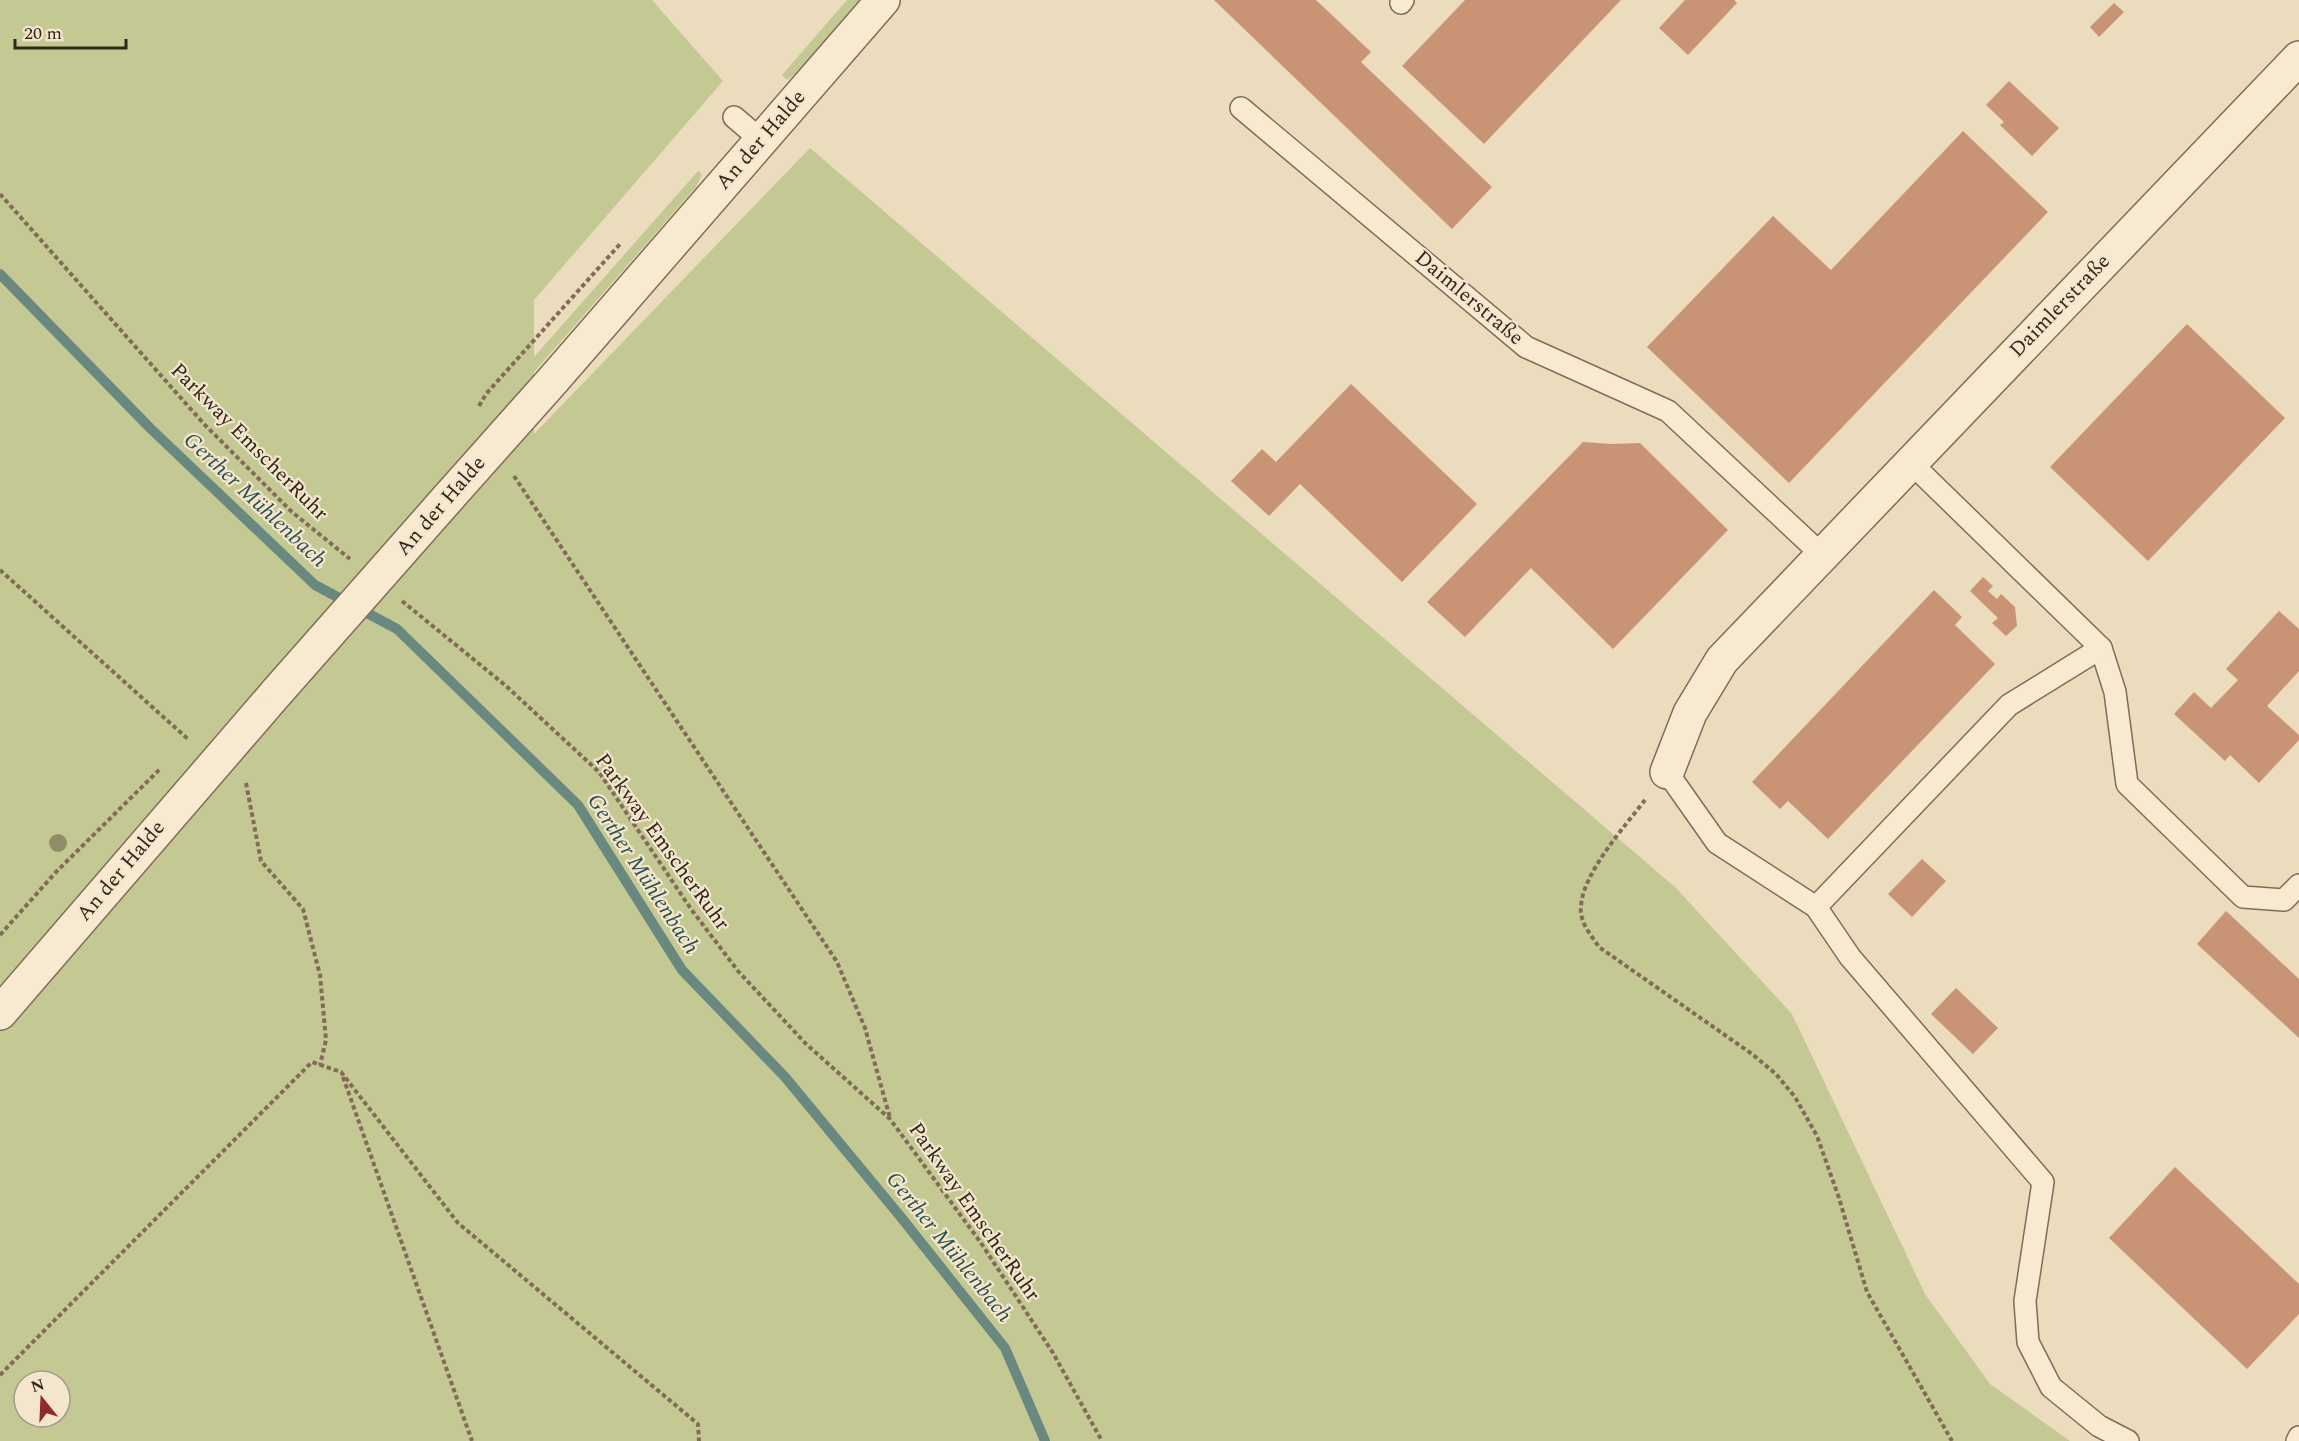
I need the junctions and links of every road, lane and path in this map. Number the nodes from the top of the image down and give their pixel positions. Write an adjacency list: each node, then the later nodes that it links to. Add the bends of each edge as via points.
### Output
1 (883, 0): 5 (street, An der Halde)
2 (2299, 58): 8 (street, Daimlerstraße)
3 (1241, 108): 9 (lane, Daimlerstraße, via 1526,347 1668,411)
4 (734, 117): 5 (lane)
5 (761, 140): 7 (street, An der Halde)
6 (0, 194): 10 (path, Parkway EmscherRuhr, via 204,424 292,512)
7 (491, 450): 14 (street, An der Halde, bridge, via 277,692); 25 (path, via 505,463 837,962 865,1028)
8 (1910, 462): 9 (street, Daimlerstraße); 13 (lane)
9 (1821, 555): 18 (street, Daimlerstraße, via 1722,660 1689,713)
10 (357, 564)
11 (0, 570): 15 (path)
12 (394, 595): 25 (path, Parkway EmscherRuhr, via 505,685 599,772 691,909 738,971 806,1044)
13 (2101, 648): 19 (lane, via 2115,692 2127,784 2243,897 2284,900); 20 (lane, via 2009,705)
14 (218, 735): 15 (path); 22 (street, An der Halde); 23 (path, via 244,777 261,861 303,909 321,975 326,1040)
15 (189, 740): 16 (path)
16 (181, 748)
17 (164, 765): 21 (path, An der Halde, via 56,872)
18 (1667, 772): 20 (lane, via 1717,843); 31 (path, via 1613,840 1585,886 1580,908 1585,927 1599,947 1752,1054 1795,1097 1817,1136 1867,1292)
19 (2299, 885)
20 (1816, 907): 32 (lane, via 1850,957 2043,1182 2025,1301 2028,1342 2051,1387 2099,1426)
21 (0, 935)
22 (0, 1013)
23 (320, 1065): 24 (path); 26 (path, via 312,1062)
24 (341, 1072): 28 (path); 29 (path, via 458,1223 698,1424)
25 (890, 1119): 30 (path, Parkway EmscherRuhr, via 1001,1273 1053,1353)
26 (0, 1375)
27 (2299, 1437): 33 (lane)
28 (472, 1441)
29 (699, 1441)
30 (1102, 1441)
31 (1952, 1441)
32 (2128, 1441)
33 (2297, 1441)

